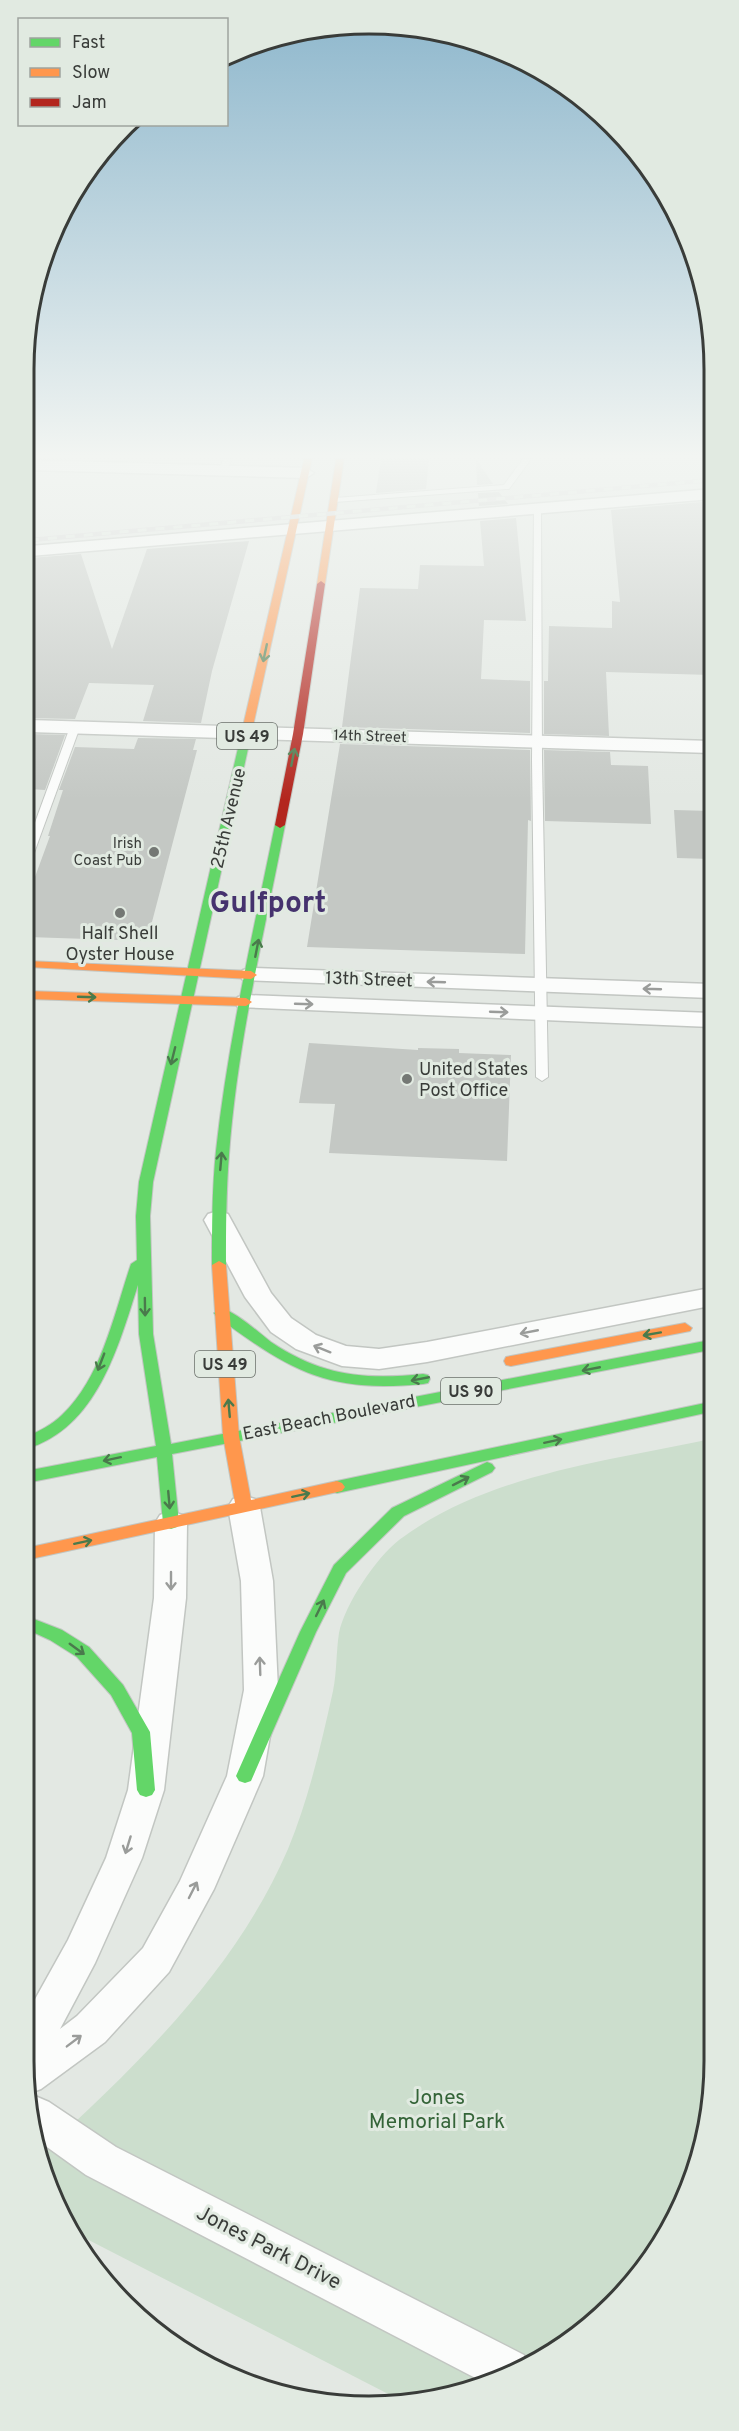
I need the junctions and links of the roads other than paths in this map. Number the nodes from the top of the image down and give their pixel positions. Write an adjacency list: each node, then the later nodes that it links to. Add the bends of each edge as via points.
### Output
1 (283, 572): 6 (main road, 25th Avenue / US 49, one-way to 6)
2 (324, 572): 7 (main road, US 49)
3 (537, 572): 8 (lane)
4 (34, 726): 5 (street, 14th Street)
5 (75, 727): 6 (street, 14th Street); 10 (lane)
6 (248, 733): 7 (street, 14th Street); 12 (main road, 25th Avenue / US 49)
7 (297, 734): 8 (street, 14th Street); 13 (main road, US 49, one-way to 7)
8 (537, 741): 9 (street, 14th Street); 14 (lane)
9 (704, 747)
10 (34, 840)
11 (34, 964): 12 (main road, 13th Street)
12 (193, 973): 13 (main road, 13th Street); 17 (main road, 25th Avenue / US 49)
13 (251, 975): 14 (street, 13th Street, one-way to 13); 18 (main road, US 49)
14 (540, 985): 15 (street, 13th Street, one-way to 14); 19 (lane)
15 (704, 991)
16 (34, 995): 17 (main road, 13th Street, one-way to 17)
17 (187, 999): 18 (main road, 13th Street); 23 (main road, 25th Avenue / US 49, one-way to 23, via 146,1182)
18 (246, 1002): 19 (street, 13th Street, one-way to 19); 22 (main road, US 49, one-way to 18, via 224,1119)
19 (541, 1013): 20 (street, 13th Street); 21 (lane)
20 (704, 1020)
21 (542, 1077)
22 (217, 1219): 24 (street, one-way to 22, via 428,1352 379,1359 342,1356 306,1342 281,1325 259,1296); 25 (main road, US 49)
23 (144, 1248): 32 (main road, one-way to 32, via 96,1373 73,1413); 34 (main road, US 49, one-way to 34, via 146,1334)
24 (704, 1298)
25 (221, 1313): 29 (main road, one-way to 25, via 366,1386 334,1381 266,1347); 31 (main road, US 49, one-way to 25)
26 (699, 1325): 28 (main road, one-way to 28)
27 (704, 1347): 31 (main road, East Beach Boulevard / US 90, one-way to 31)
28 (492, 1365)
29 (433, 1377)
30 (704, 1408): 33 (main road, one-way to 30)
31 (231, 1436): 34 (main road, US 90); 36 (main road, US 49)
32 (34, 1440)
33 (529, 1447): 36 (main road, one-way to 33); 40 (main road, one-way to 33, via 339,1569 398,1512)
34 (164, 1448): 35 (main road, US 90, one-way to 35); 37 (main road, US 49, one-way to 37)
35 (34, 1475)
36 (244, 1507): 37 (main road); 40 (street, one-way to 36, via 261,1690 257,1581)
37 (171, 1523): 38 (main road, one-way to 37); 41 (street, one-way to 41, via 171,1598)
38 (34, 1552)
39 (34, 1625): 41 (main road, one-way to 41, via 83,1653 117,1690 141,1732)
40 (245, 1776): 43 (street, one-way to 40, via 91,2029 156,1960 195,1889)
41 (146, 1790): 42 (street, one-way to 42, via 124,1858 82,1951)
42 (34, 2039)
43 (34, 2071)
44 (40, 2119): 45 (street, Jones Park Drive, via 101,2161)
45 (503, 2369)

